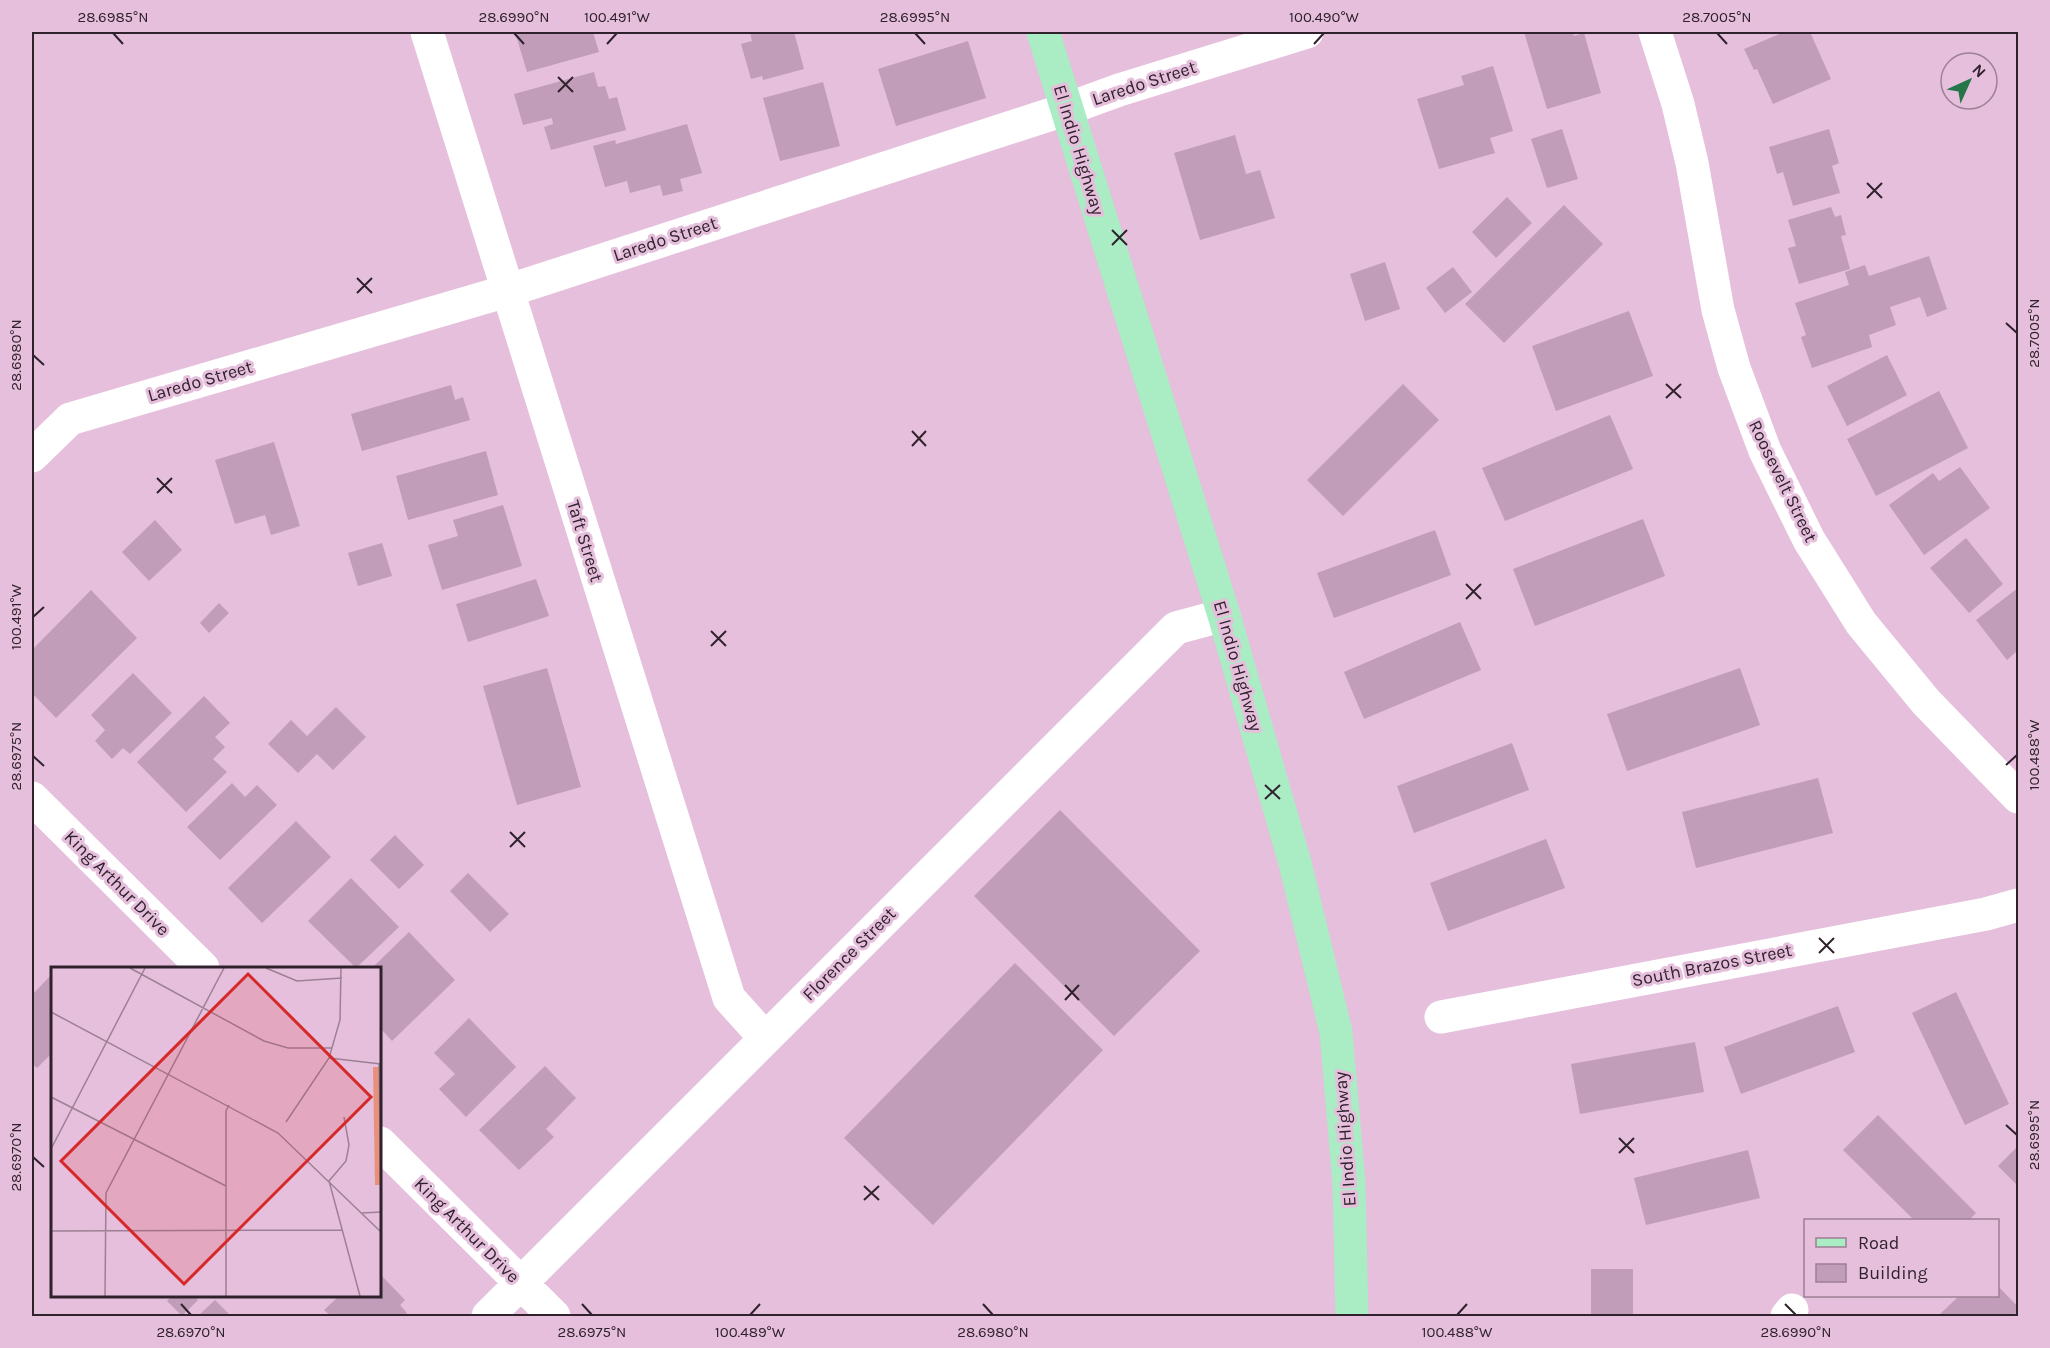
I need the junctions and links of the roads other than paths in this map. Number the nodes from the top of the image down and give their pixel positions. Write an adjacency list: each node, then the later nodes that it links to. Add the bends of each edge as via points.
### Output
1 (427, 32): 6 (street, Taft Street)
2 (1042, 32): 5 (main road, El Indio Highway)
3 (1307, 32): 5 (street, Laredo Street)
4 (1655, 32): 9 (street, Roosevelt Street, via 1692,163 1718,310 1734,368 1765,451 1809,540 1861,623 1926,702)
5 (1067, 109): 6 (street, Laredo Street); 8 (main road, El Indio Highway)
6 (507, 291): 7 (street, Laredo Street, via 70,419); 14 (street, Taft Street, via 729,998)
7 (32, 456)
8 (1224, 615): 14 (street, Florence Street, via 1176,628); 19 (main road, El Indio Highway, via 1295,863 1336,1032 1349,1183)
9 (2019, 797)
10 (32, 798): 12 (street, King Arthur Drive)
11 (2019, 904): 13 (street, South Brazos Street, via 1975,916)
12 (201, 967)
13 (1441, 1017)
14 (765, 1038): 16 (street, Florence Street)
15 (381, 1144): 16 (street, King Arthur Drive)
16 (521, 1284): 17 (street, Florence Street); 18 (street, King Arthur Drive)
17 (488, 1317)
18 (554, 1317)
19 (1352, 1317)

